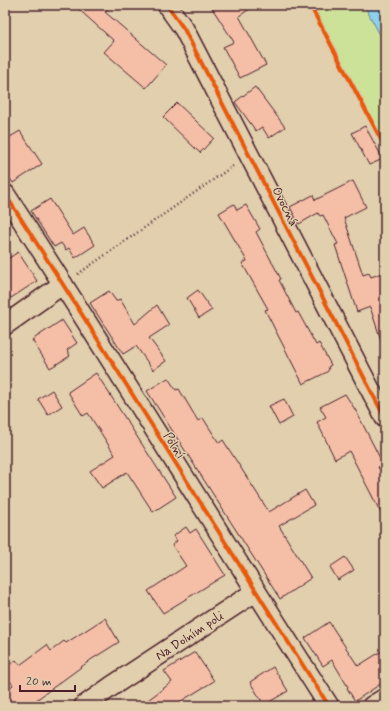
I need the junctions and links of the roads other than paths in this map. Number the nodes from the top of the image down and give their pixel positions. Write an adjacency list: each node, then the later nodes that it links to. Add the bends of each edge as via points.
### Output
1 (167, 5): 5 (street, Ovocná, via 184,29)
2 (5, 194): 3 (street, Polní)
3 (63, 284): 4 (street); 6 (street, Polní)
4 (5, 325)
5 (385, 418)
6 (256, 592): 8 (street, Na Dolním poli); 9 (street, Polní)
7 (385, 698): 10 (street)
8 (84, 706)
9 (329, 706)
10 (372, 706)

